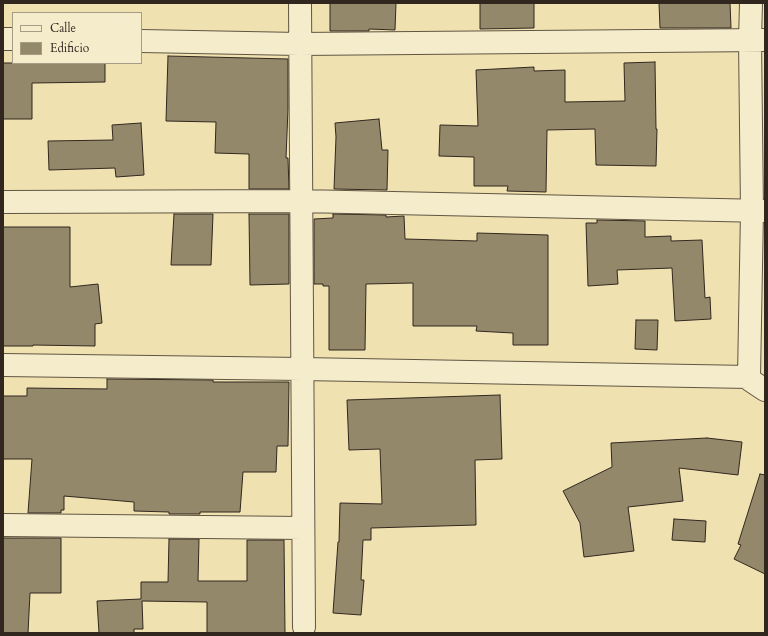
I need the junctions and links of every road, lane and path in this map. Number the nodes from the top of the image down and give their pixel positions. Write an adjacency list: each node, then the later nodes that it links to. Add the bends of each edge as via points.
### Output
1 (300, 3): 5 (street)
2 (750, 3): 3 (street)
3 (758, 40): 5 (street); 8 (street)
4 (142, 41): 5 (street)
5 (299, 44): 6 (street)
6 (300, 201): 7 (street); 8 (street); 10 (street)
7 (3, 202)
8 (758, 211): 11 (street)
9 (3, 365): 10 (street)
10 (302, 369): 11 (street); 13 (street)
11 (757, 384)
12 (3, 525): 13 (street)
13 (303, 528): 14 (street)
14 (304, 628)

